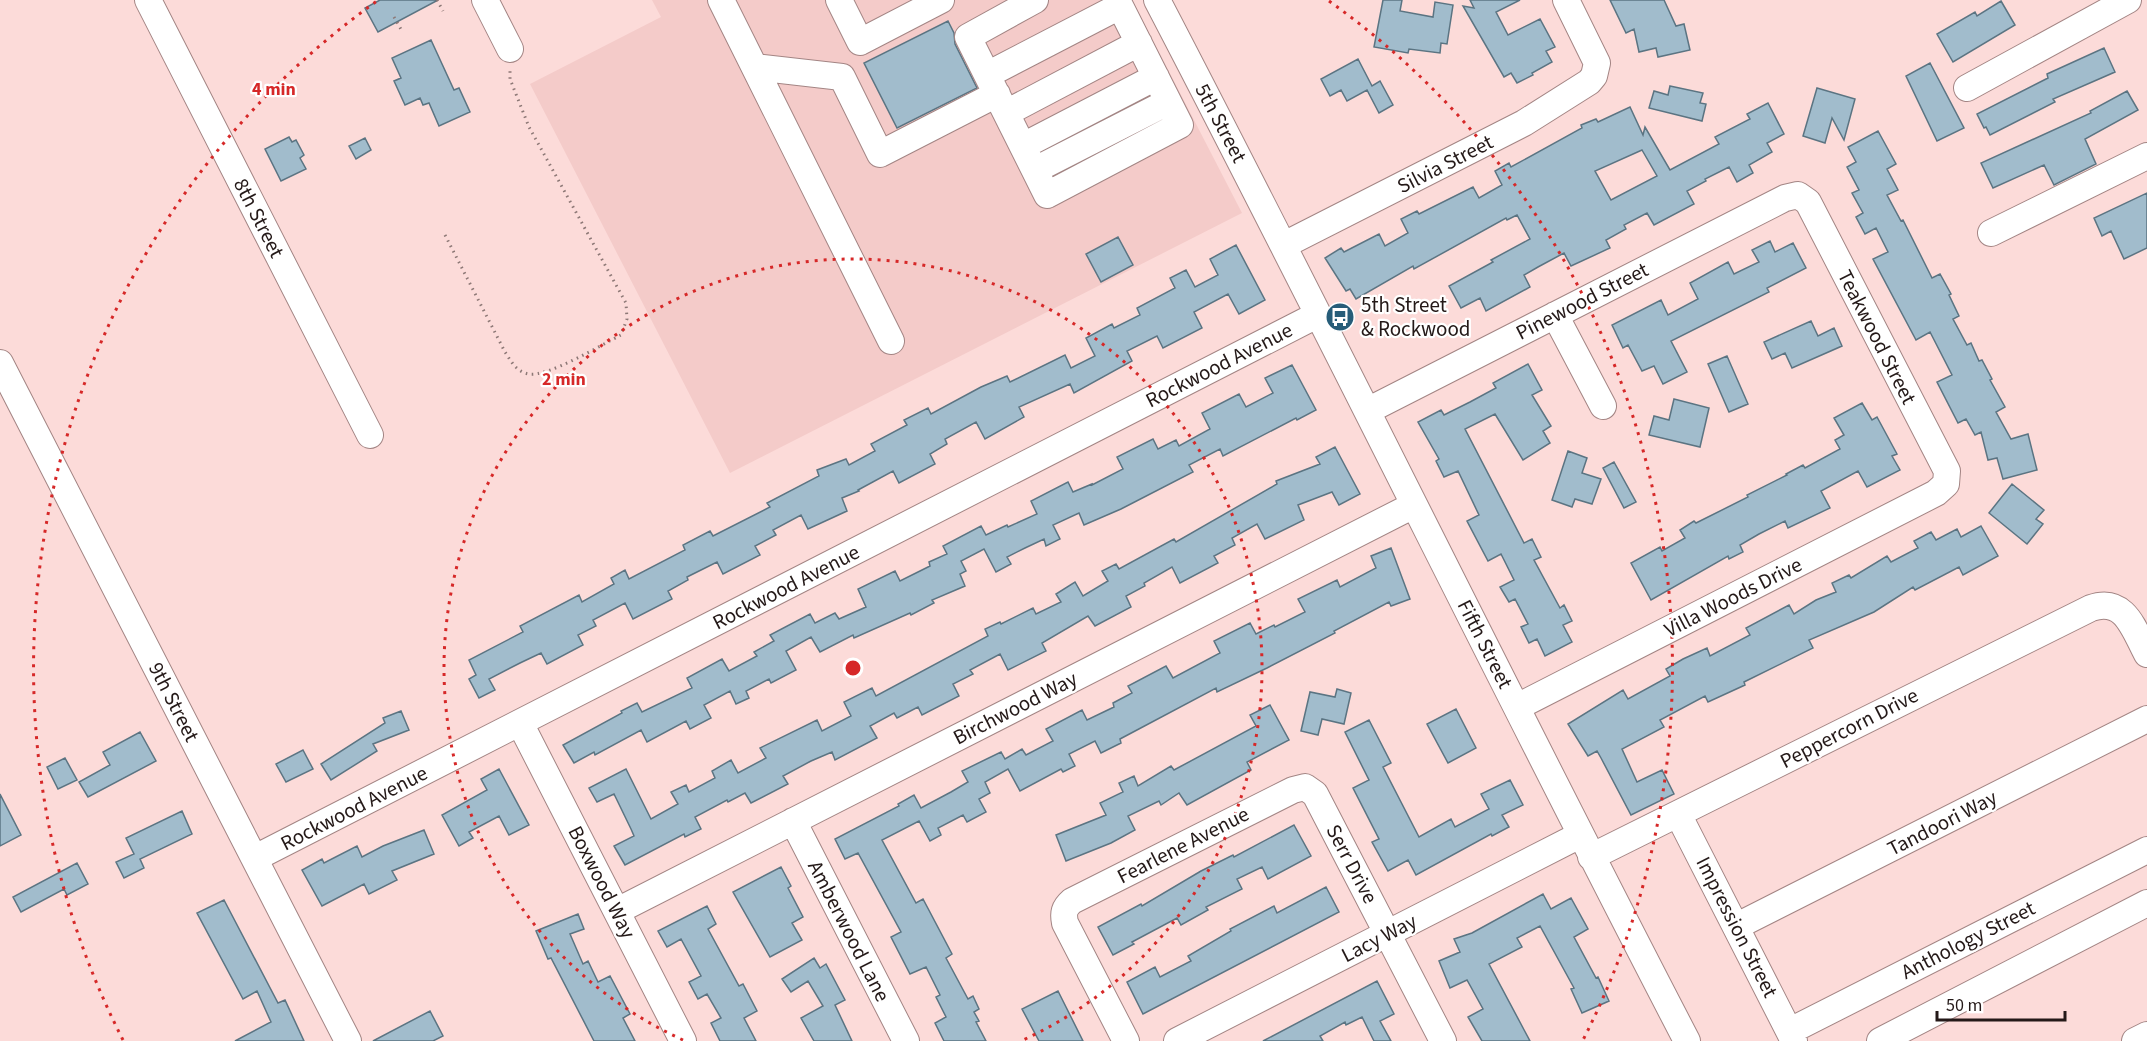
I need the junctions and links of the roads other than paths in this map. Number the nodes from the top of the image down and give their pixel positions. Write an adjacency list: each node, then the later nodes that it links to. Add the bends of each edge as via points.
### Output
1 (148, 0): 28 (street, 8th Street)
2 (485, 0): 12 (street)
3 (721, 0): 13 (street)
4 (941, 0): 9 (street, via 860,42)
5 (1035, 0): 16 (street, via 968,37)
6 (1156, 0): 21 (street, 5th Street)
7 (1566, 0): 21 (street, Silvia Street, via 1594,56 1597,70 1589,82 1524,123)
8 (2128, 0): 15 (street)
9 (848, 3)
10 (1118, 3): 11 (street); 16 (street)
11 (1139, 43): 14 (street); 16 (street)
12 (510, 49)
13 (755, 67): 16 (street, via 842,77 880,154); 24 (street)
14 (1156, 77): 17 (street); 17 (street, via 1168,102 1035,170)
15 (1967, 88)
16 (997, 94): 17 (street)
17 (1023, 146)
18 (2147, 156): 20 (street)
19 (1798, 195): 23 (street, Pinewood Street, via 1785,198); 29 (street, Teakwood Street, via 1808,202 1947,471)
20 (1991, 233)
21 (1284, 245): 22 (street, Fifth Street)
22 (1317, 315): 27 (street, Fifth Street); 34 (street, Rockwood Avenue)
23 (1556, 315): 26 (street); 27 (street, Pinewood Street)
24 (891, 341)
25 (0, 363): 40 (street, 9th Street)
26 (1603, 406)
27 (1367, 411): 30 (street, Fifth Street)
28 (370, 435)
29 (1946, 484): 32 (street, Villa Woods Drive, via 1936,493)
30 (1414, 505): 32 (street, Fifth Street); 37 (street, Birchwood Way)
31 (2147, 654): 36 (street, Peppercorn Drive, via 2120,609 2100,604)
32 (1517, 707): 38 (street, Fifth Street)
33 (2147, 719): 43 (street, Tandoori Way)
34 (520, 723): 40 (street, Rockwood Avenue); 42 (street, Boxwood Way)
35 (1305, 788): 44 (street, Serr Drive, via 1315,794); 50 (street, Fearlene Avenue, via 1293,789 1072,901 1064,910 1065,923)
36 (1678, 814): 38 (street, Peppercorn Drive); 43 (street, Impression Street)
37 (793, 821): 42 (street, Birchwood Way); 49 (street, Amberwood Lane)
38 (1586, 846): 44 (street, Lacy Way); 53 (street, Fifth Street)
39 (2147, 850): 46 (street, Anthology Street)
40 (255, 858): 47 (street, 9th Street)
41 (2147, 903): 54 (street)
42 (617, 911): 48 (street, Boxwood Way)
43 (1737, 926): 46 (street, Impression Street)
44 (1388, 933): 51 (street, Lacy Way); 52 (street, Serr Drive)
45 (2147, 1035): 55 (street)
46 (1791, 1038)
47 (348, 1041)
48 (683, 1041)
49 (906, 1041)
50 (1126, 1041)
51 (1177, 1041)
52 (1443, 1041)
53 (1687, 1041)
54 (1881, 1041)
55 (2135, 1041)

